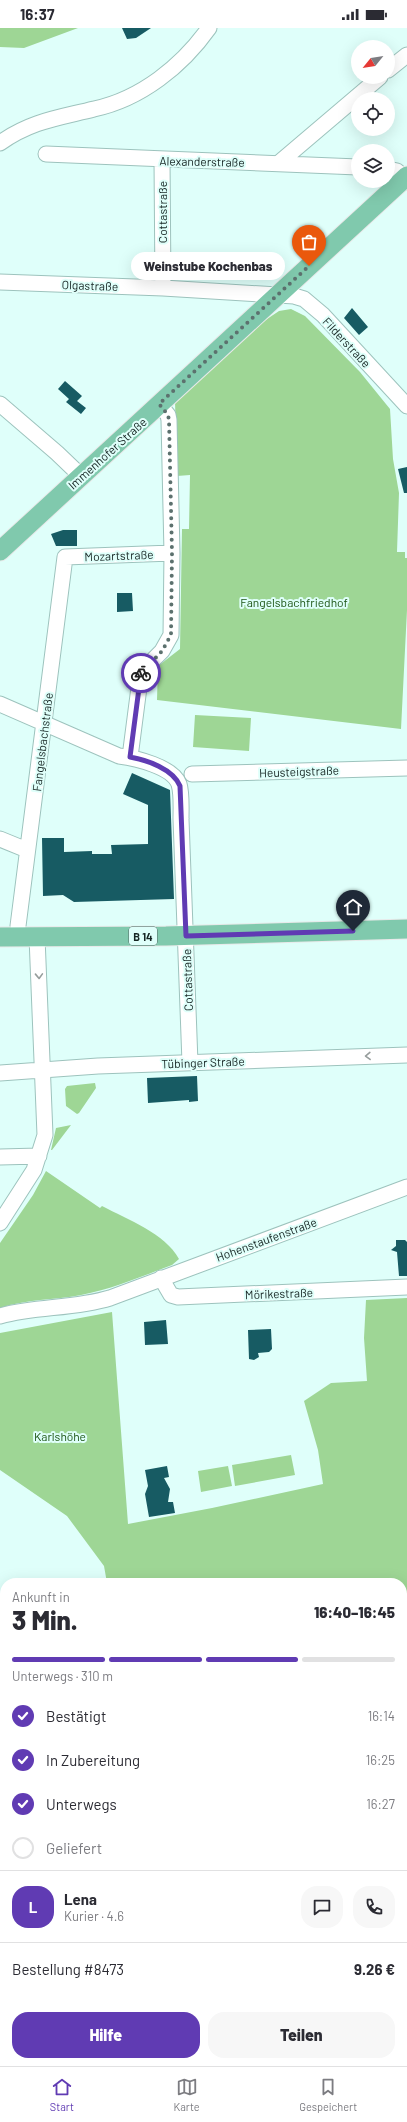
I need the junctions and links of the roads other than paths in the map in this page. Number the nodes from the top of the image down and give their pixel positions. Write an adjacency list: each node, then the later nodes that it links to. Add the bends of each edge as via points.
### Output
1 (209, 28): 5 (street, via 177,65 157,81 130,96 95,109 32,124)
2 (407, 55): 3 (street)
3 (395, 64)
4 (372, 84): 8 (street)
5 (0, 142)
6 (46, 154): 7 (street, Alexanderstraße)
7 (162, 160): 8 (street, Alexanderstraße); 12 (street, Cottastraße)
8 (280, 162): 9 (street, Alexanderstraße)
9 (351, 167)
10 (401, 176): 13 (main road, Immenhofer Straße)
11 (0, 282): 12 (street, Olgastraße)
12 (163, 288): 13 (street, Olgastraße)
13 (277, 295): 15 (main road, Immenhofer Straße); 16 (street, Filderstraße, via 294,296 312,305)
14 (0, 404): 17 (street)
15 (159, 404): 17 (main road, Immenhofer Straße); 19 (street, via 169,420)
16 (407, 406)
17 (81, 476): 18 (main road, Immenhofer Straße)
18 (0, 551)
19 (172, 553): 20 (street, Mozartstraße); 23 (street, via 171,635 162,651 141,672)
20 (65, 557): 22 (street, Fangelsbachstraße)
21 (0, 704): 22 (street)
22 (44, 723): 23 (street, via 119,756); 27 (street, Fangelsbachstraße)
23 (130, 757): 30 (street, Cottastraße, via 168,771 177,779 180,786)
24 (407, 768): 25 (street, Heusteigstraße)
25 (192, 774)
26 (0, 839): 27 (street)
27 (27, 850): 28 (street, Fangelsbachstraße)
28 (9, 925): 32 (main road, via 31,930)
29 (407, 929): 30 (main road, B 14)
30 (186, 936): 32 (main road, B 14); 34 (street, Cottastraße)
31 (0, 937): 32 (main road, B 14)
32 (37, 937): 35 (street, one-way to 35)
33 (407, 1055): 34 (street, Tübinger Straße, one-way to 34)
34 (190, 1062): 35 (street, Tübinger Straße)
35 (42, 1070): 36 (street, Tübinger Straße); 37 (street, via 45,1135)
36 (0, 1073)
37 (39, 1156): 38 (street); 40 (street, via 24,1187)
38 (0, 1158)
39 (407, 1187): 41 (street, Hohenstaufenstraße)
40 (0, 1223)
41 (161, 1278): 42 (street, Mörikestraße, via 171,1295 178,1297); 43 (street, Hohenstaufenstraße, via 83,1305 29,1309)
42 (407, 1287)
43 (0, 1316)

